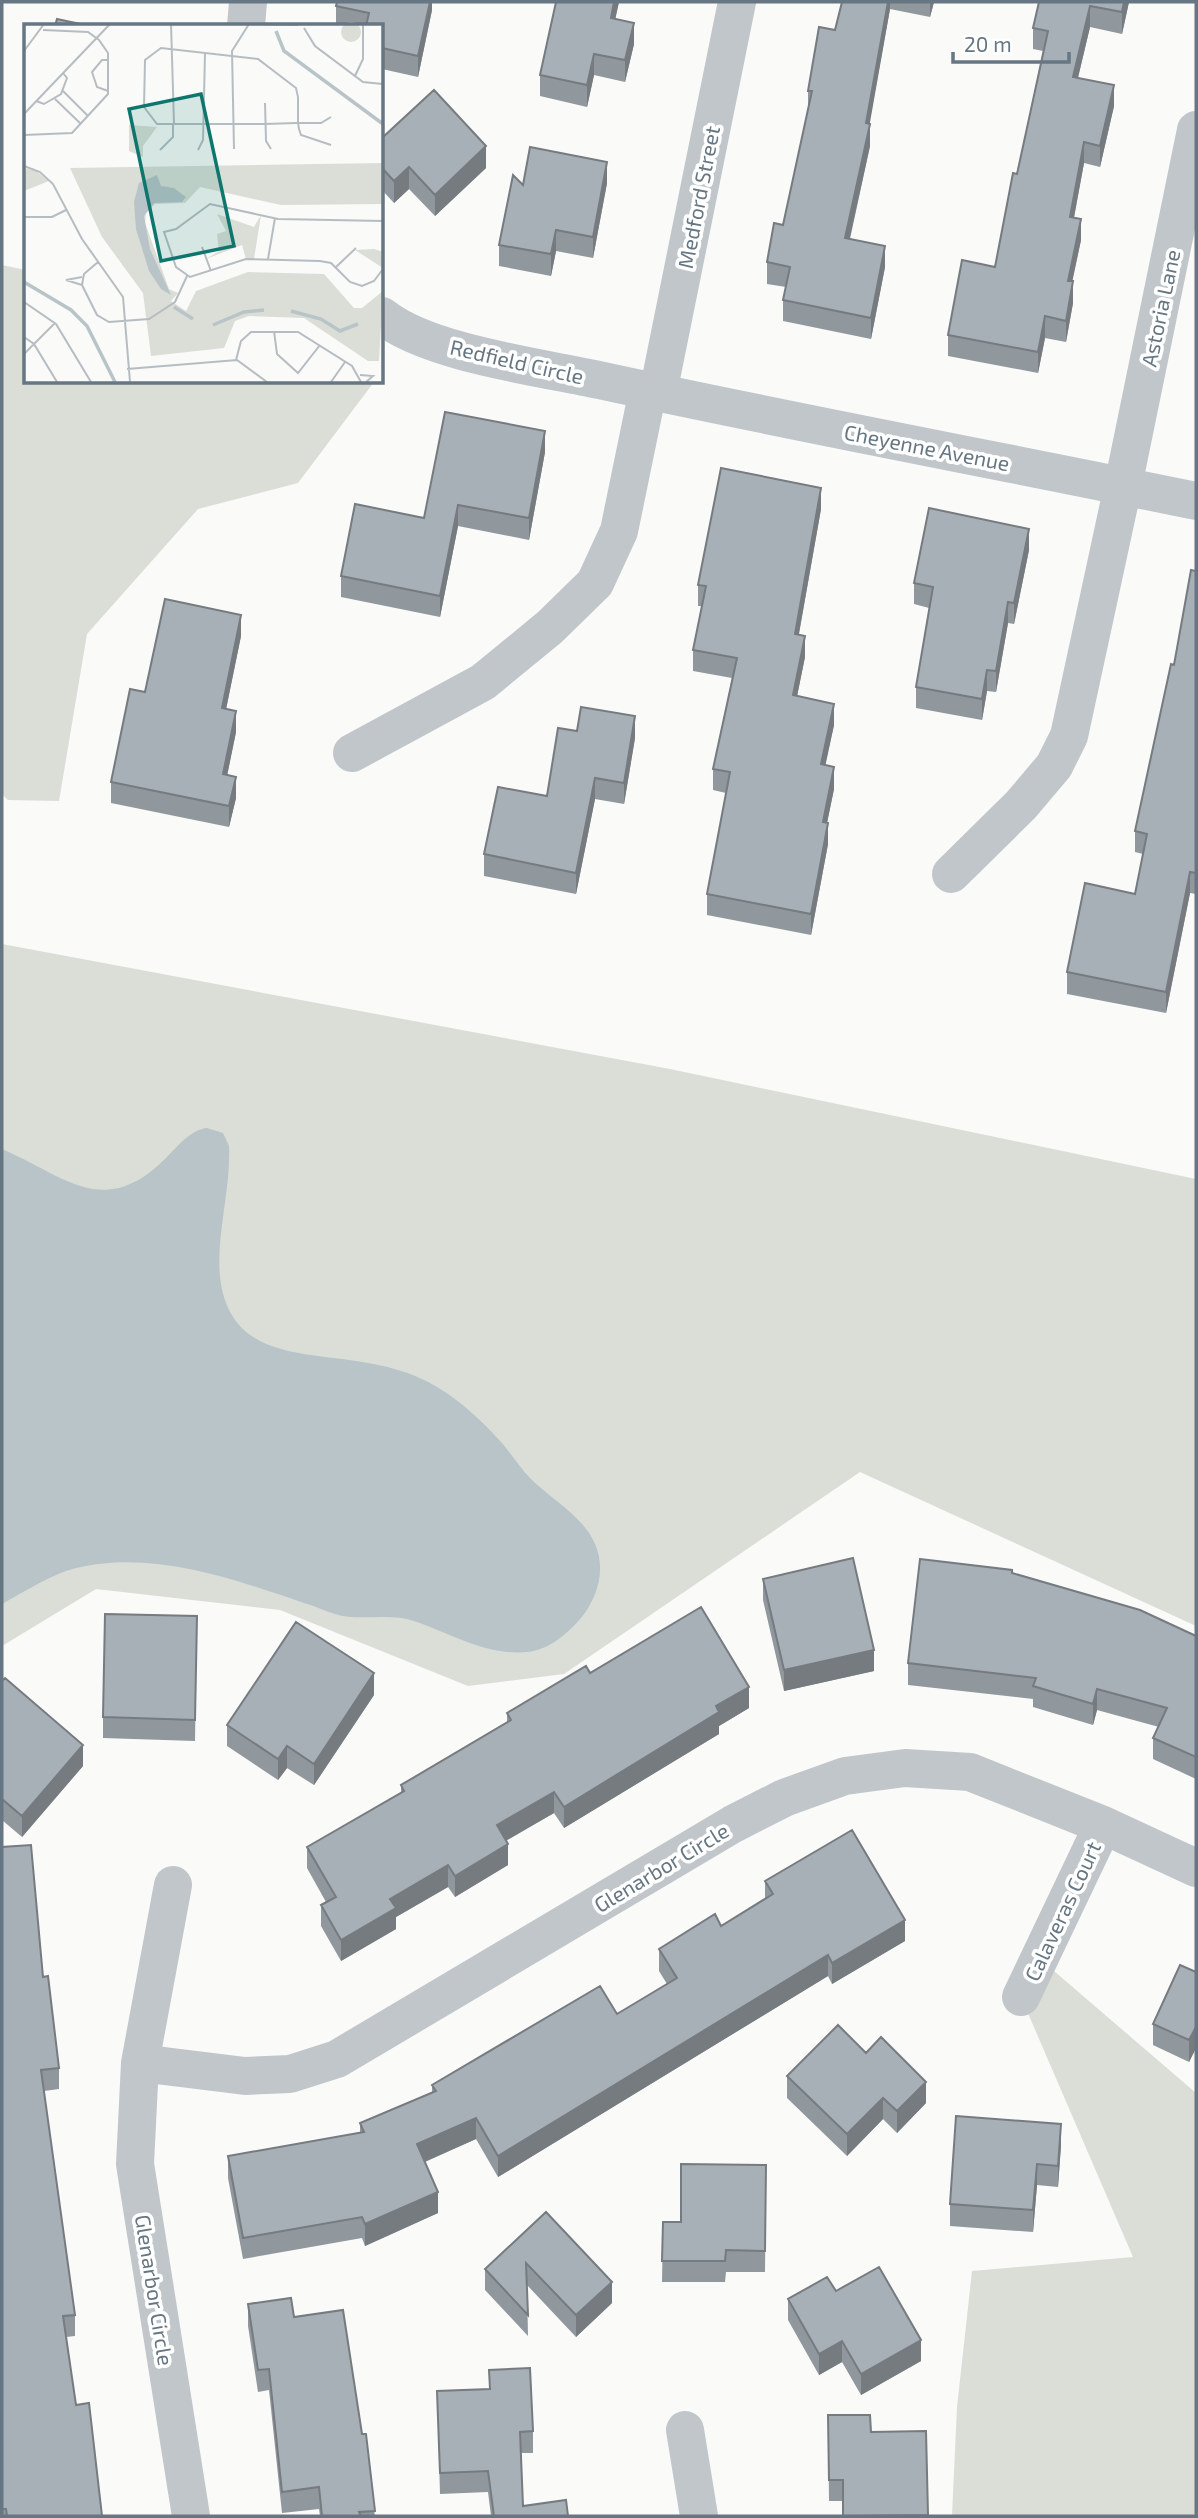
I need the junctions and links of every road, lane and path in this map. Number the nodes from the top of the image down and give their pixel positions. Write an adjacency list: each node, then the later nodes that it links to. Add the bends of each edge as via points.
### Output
1 (248, 2): 3 (street)
2 (737, 2): 6 (street, Medford Street)
3 (246, 24)
4 (1196, 130): 7 (street, Astoria Lane)
5 (383, 317): 6 (street, Redfield Circle, via 455,349)
6 (653, 391): 7 (street, Cheyenne Avenue); 9 (street, Medford Street, via 620,531 595,583 483,682)
7 (1123, 486): 8 (street, Cheyenne Avenue); 10 (street, Astoria Lane, via 1069,736 1054,766 1021,805)
8 (1196, 501)
9 (352, 753)
10 (951, 874)
11 (1103, 1825): 12 (street, Glenarbor Circle); 14 (street, Calaveras Court); 15 (street, Glenarbor Circle, via 970,1772 905,1768 845,1776 784,1798 733,1824 337,2059 290,2074 244,2076)
12 (1196, 1868)
13 (173, 1885): 15 (street, Glenarbor Circle)
14 (1020, 1997)
15 (140, 2063): 17 (street, Glenarbor Circle, via 135,2164)
16 (685, 2430): 18 (street)
17 (191, 2516)
18 (699, 2516)

